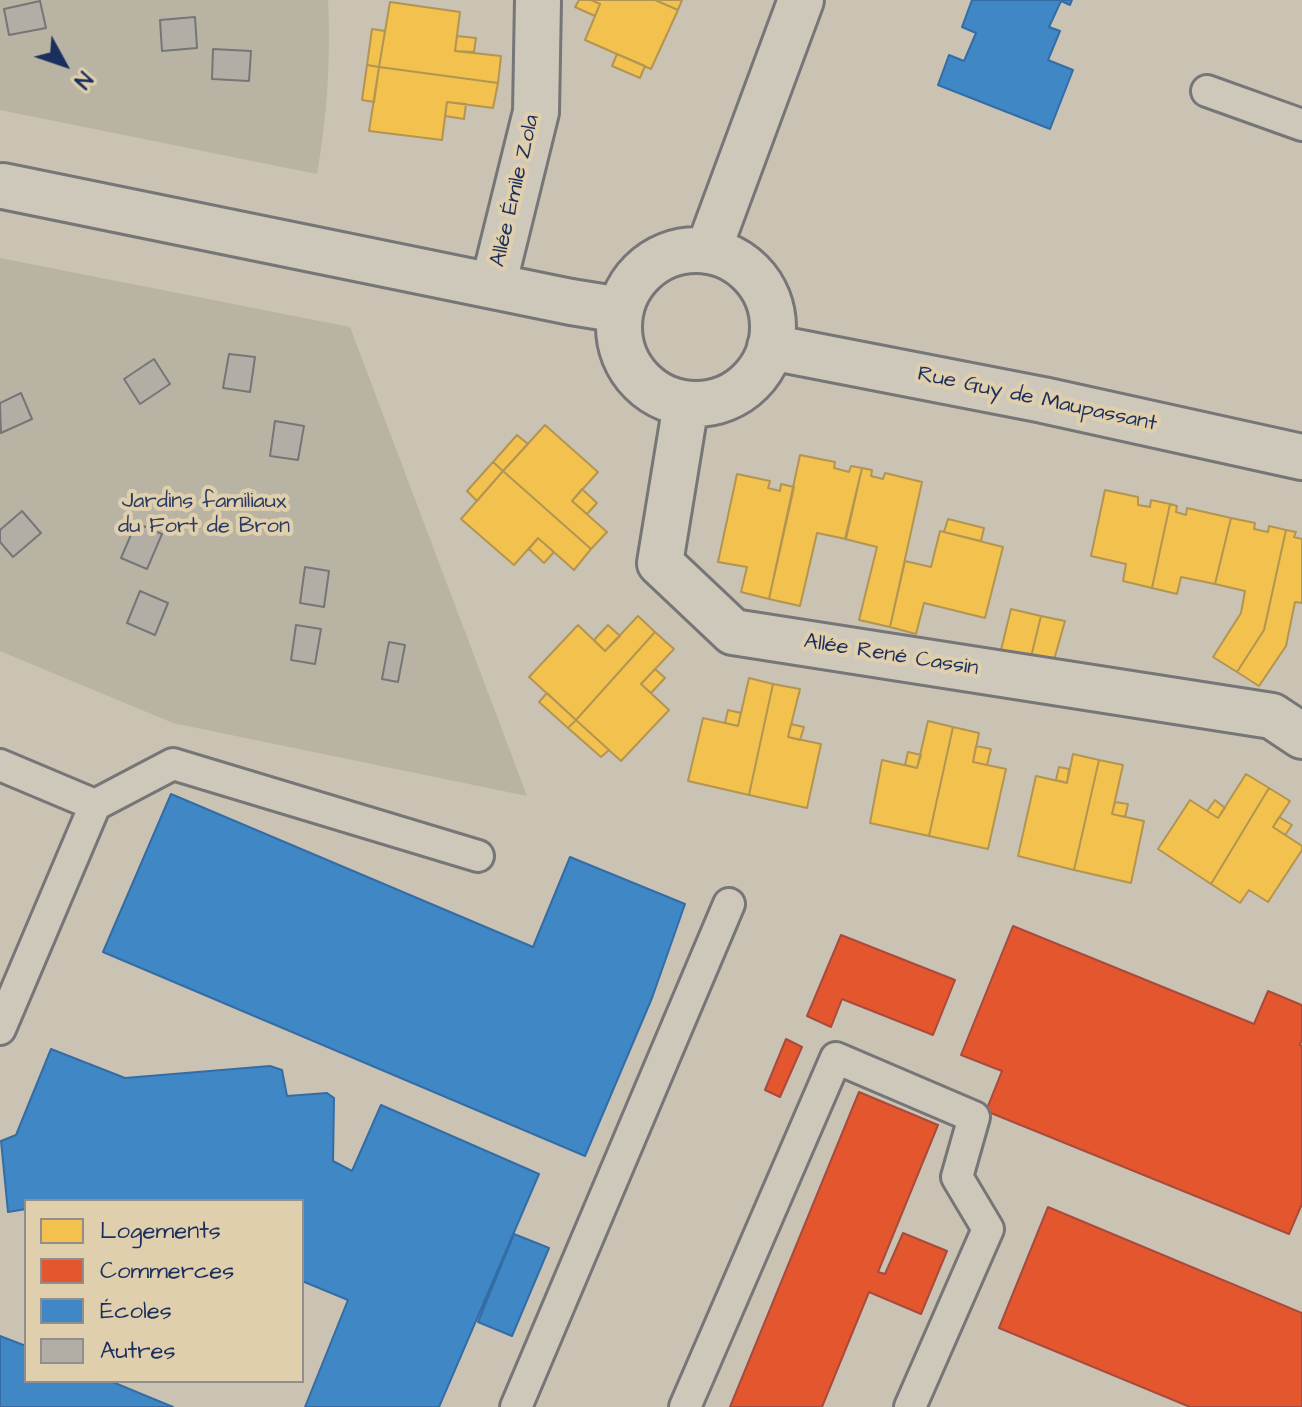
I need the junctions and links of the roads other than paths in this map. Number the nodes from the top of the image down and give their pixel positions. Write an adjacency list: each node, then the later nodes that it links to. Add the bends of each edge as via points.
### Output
1 (538, 0): 7 (street, Allée Émile Zola, via 536,112)
2 (801, 0): 6 (street)
3 (1207, 91): 4 (lane)
4 (1302, 125)
5 (3, 186): 7 (street)
6 (708, 251): 8 (street, via 670,255 653,264 639,277); 9 (street, via 738,263 761,285 770,305)
7 (493, 286): 8 (street)
8 (621, 310): 10 (street, via 623,352 633,371 665,398)
9 (770, 347): 10 (street, via 764,365 738,392 704,404); 11 (street, Rue Guy de Maupassant)
10 (686, 404): 12 (street, Allée René Cassin, via 660,563 733,632 1272,716)
11 (1302, 457)
12 (1302, 736)
13 (0, 765): 14 (lane)
14 (95, 805): 15 (lane, via 173,764); 17 (lane)
15 (478, 856)
16 (729, 904): 19 (lane)
17 (6, 997): 18 (lane)
18 (0, 1029)
19 (516, 1407)
20 (685, 1407): 21 (lane, via 836,1058 974,1117 957,1177 988,1229)
21 (910, 1407)

